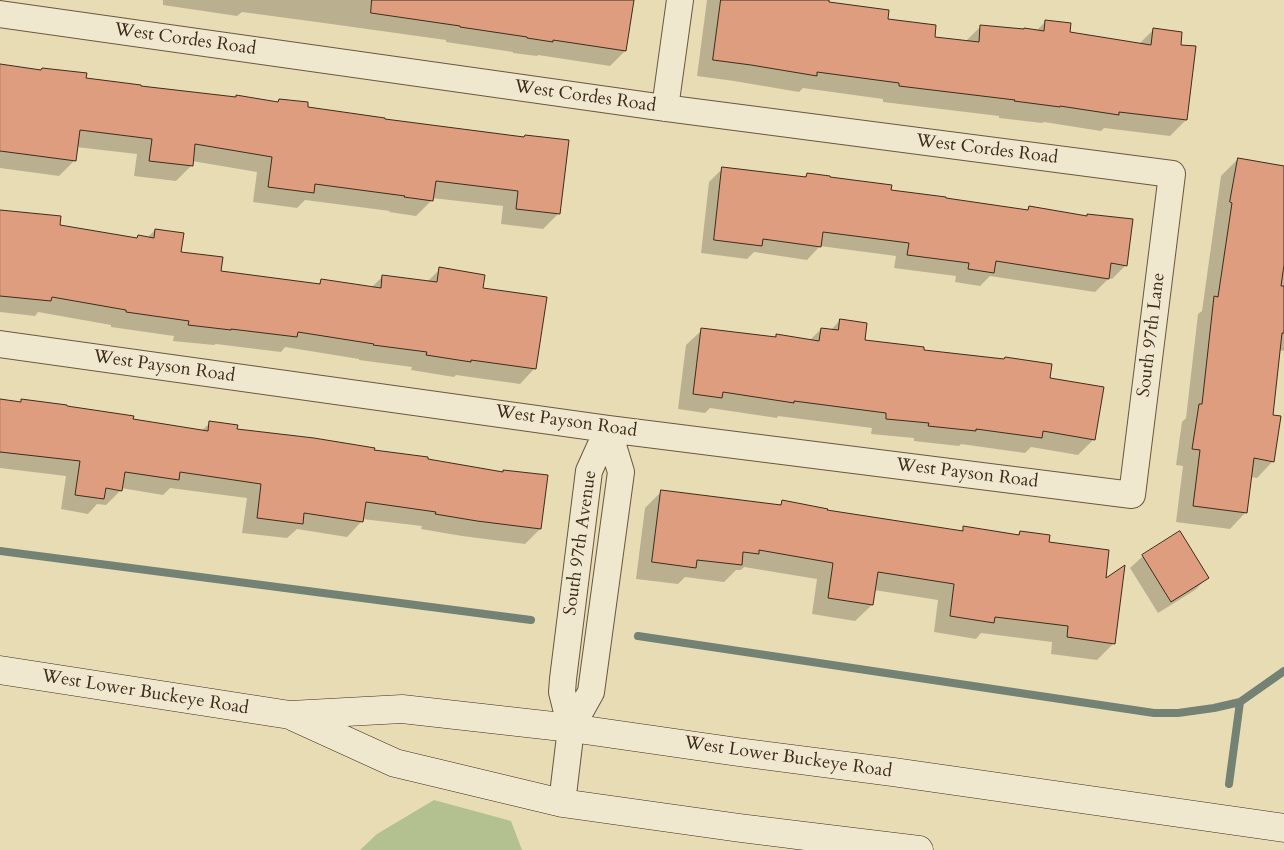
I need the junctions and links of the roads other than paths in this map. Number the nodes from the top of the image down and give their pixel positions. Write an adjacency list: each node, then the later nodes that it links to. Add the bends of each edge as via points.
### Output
1 (680, 0): 3 (street)
2 (0, 14): 3 (street, West Cordes Road)
3 (665, 108): 4 (street, West Cordes Road)
4 (1172, 174): 7 (street, South 97th Lane)
5 (0, 344): 6 (street, West Payson Road)
6 (608, 429): 7 (street, West Payson Road); 10 (street, South 97th Avenue, via 588,471 562,692)
7 (1132, 495)
8 (0, 670): 9 (main road, West Lower Buckeye Road)
9 (290, 715): 10 (main road, West Lower Buckeye Road, via 402,709); 11 (main road, West Lower Buckeye Road, via 395,763)
10 (571, 728): 11 (street, South 97th Avenue); 12 (main road, West Lower Buckeye Road)
11 (562, 803): 13 (main road, West Lower Buckeye Road)
12 (1284, 828)
13 (919, 850)

